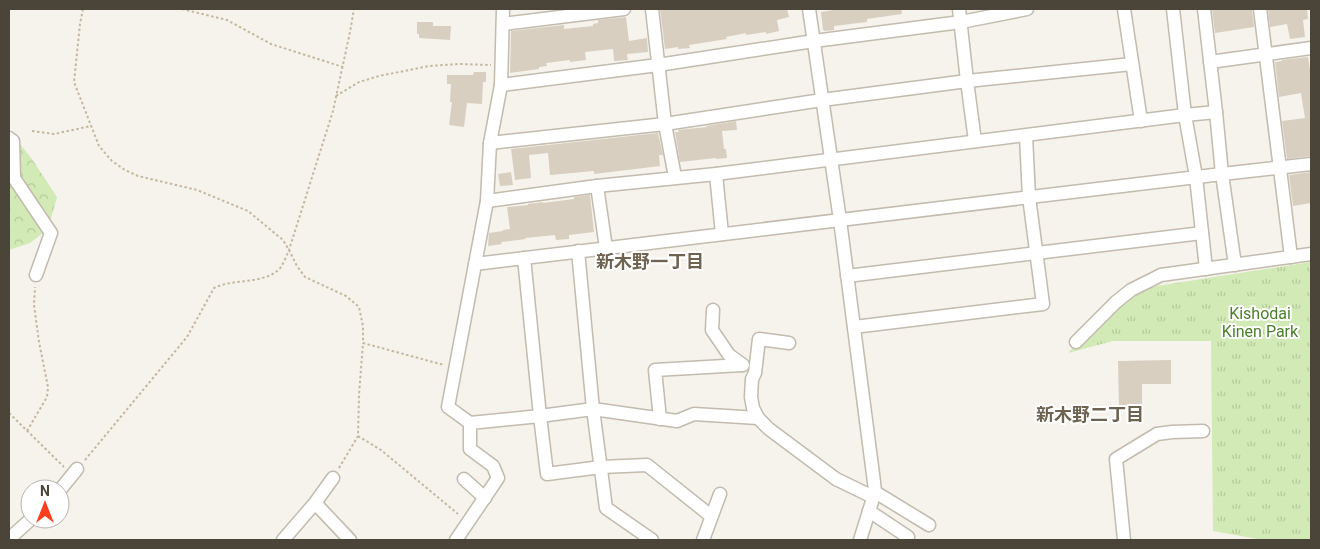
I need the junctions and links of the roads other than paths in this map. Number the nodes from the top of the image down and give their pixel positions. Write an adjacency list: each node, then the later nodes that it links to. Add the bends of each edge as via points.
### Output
1 (503, 9): 11 (street)
2 (624, 9): 11 (street)
3 (652, 9): 17 (street)
4 (809, 9): 12 (street)
5 (1026, 9): 10 (street)
6 (1124, 9): 16 (street)
7 (1173, 9): 22 (street)
8 (1204, 9): 15 (street)
9 (1260, 9): 14 (street)
10 (960, 15): 12 (street); 18 (street)
11 (503, 24): 19 (street)
12 (814, 41): 17 (street); 20 (street)
13 (1311, 48): 14 (street)
14 (1266, 55): 15 (street); 31 (street)
15 (1210, 62): 21 (street)
16 (1132, 64): 18 (street); 23 (street)
17 (658, 65): 19 (street); 24 (street)
18 (966, 81): 20 (street); 27 (street)
19 (501, 85): 28 (street)
20 (822, 100): 24 (street); 29 (street)
21 (1216, 112): 22 (street); 33 (street)
22 (1185, 115): 23 (street); 34 (street)
23 (1141, 121): 25 (street)
24 (665, 124): 28 (street); 35 (street)
25 (1026, 136): 27 (street); 37 (street)
26 (9, 138): 51 (street, via 13,141 14,178 51,233)
27 (975, 141): 29 (street)
28 (490, 143): 38 (street)
29 (831, 158): 32 (street); 39 (street)
30 (1311, 164): 31 (street)
31 (1280, 168): 33 (street); 46 (street)
32 (716, 174): 35 (street); 41 (street)
33 (1222, 174): 34 (street); 49 (street)
34 (1196, 177): 37 (street); 40 (street)
35 (675, 178): 36 (street)
36 (597, 186): 38 (street); 42 (street)
37 (1029, 198): 39 (street); 44 (street)
38 (487, 201): 48 (street)
39 (840, 220): 41 (street); 52 (street)
40 (1202, 232): 44 (street); 50 (street)
41 (722, 234): 42 (street)
42 (606, 248): 43 (street)
43 (578, 252): 47 (street); 59 (street)
44 (1037, 252): 52 (street); 54 (street, via 1043,304)
45 (1311, 254): 46 (street)
46 (1291, 257): 49 (street)
47 (524, 258): 48 (street); 60 (street)
48 (475, 264): 63 (street, via 448,407)
49 (1235, 265): 50 (street)
50 (1206, 269): 55 (street, via 1161,275 1131,290)
51 (36, 275)
52 (848, 276): 54 (street)
53 (713, 310): 57 (street, via 712,330 729,356)
54 (854, 327): 71 (street)
55 (1076, 342)
56 (789, 343): 58 (street, via 759,339)
57 (742, 365): 58 (street); 62 (street, via 655,370)
58 (755, 373): 61 (street, via 751,397)
59 (593, 409): 60 (street); 62 (street); 65 (street)
60 (540, 416): 63 (street); 65 (street, via 547,474)
61 (758, 418): 62 (street, via 694,414 677,421); 71 (street, via 836,479)
62 (660, 419)
63 (470, 423): 72 (street, via 470,449 494,466 498,478)
64 (1203, 431): 84 (street, via 1157,434 1116,459)
65 (601, 467): 75 (street, via 646,465); 81 (street, via 606,508)
66 (75, 472): 68 (street)
67 (333, 478): 73 (street)
68 (69, 479)
69 (464, 479): 72 (street)
70 (720, 494): 75 (street)
71 (874, 494): 74 (street); 76 (street)
72 (485, 498): 80 (street)
73 (315, 503): 78 (street); 79 (street)
74 (869, 511): 77 (street); 83 (street)
75 (711, 516): 82 (street)
76 (928, 525)
77 (908, 537)
78 (283, 540)
79 (350, 540)
80 (456, 540)
81 (652, 540)
82 (703, 540)
83 (860, 540)
84 (1124, 540)

